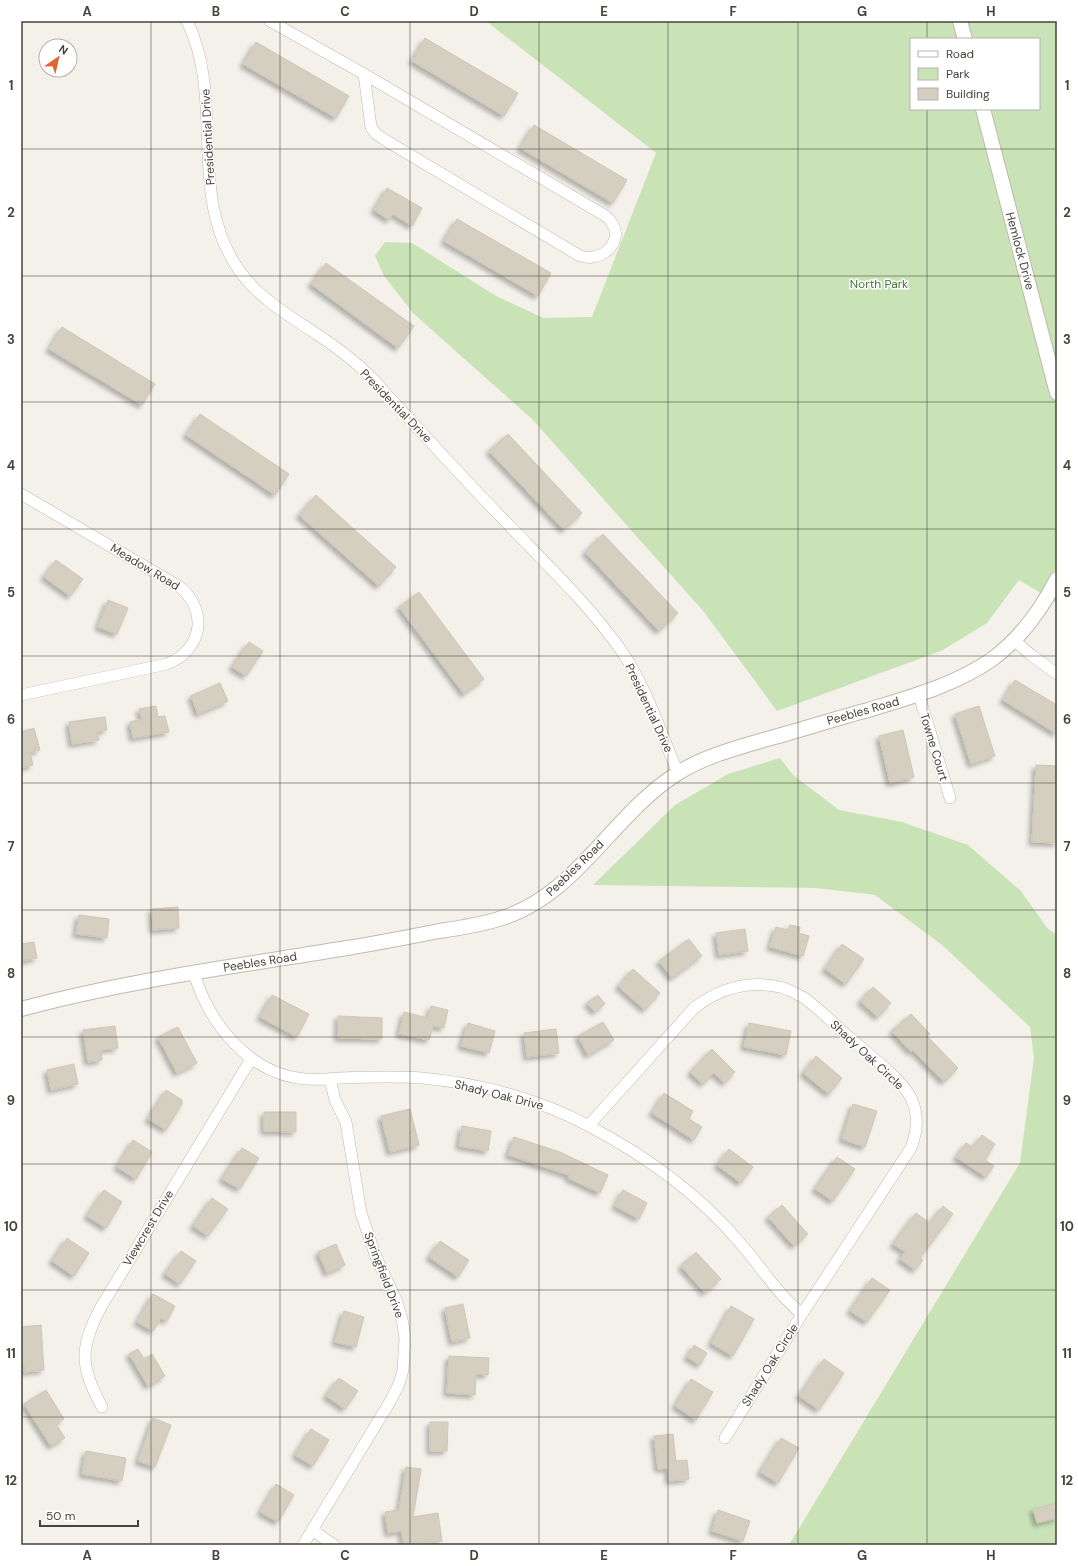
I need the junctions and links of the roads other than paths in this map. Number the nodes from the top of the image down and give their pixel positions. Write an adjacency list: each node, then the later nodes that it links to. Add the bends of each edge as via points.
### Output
1 (188, 21): 14 (street, Presidential Drive, via 203,66 212,204 218,230 231,258 260,294 340,350 373,379 591,612 624,655 640,684)
2 (270, 21): 5 (street)
3 (960, 21): 4 (street)
4 (965, 38)
5 (364, 74): 5 (street, via 371,127 376,134 580,256 592,258 607,252 611,247 615,234 614,227 604,215)
6 (983, 110): 7 (street, Hemlock Drive)
7 (1057, 393)
8 (21, 494): 13 (street, Meadow Road, via 180,587 196,607 198,625 194,642 175,661)
9 (1057, 579): 10 (street, Peebles Road, via 1030,623)
10 (1014, 640): 11 (street); 12 (street, Peebles Road, via 981,667)
11 (1057, 674)
12 (919, 694): 14 (street, Peebles Road, via 733,749); 15 (street, Towne Court)
13 (21, 695)
14 (678, 773): 16 (street, Peebles Road, via 631,812 561,885 534,904 505,918 374,944)
15 (950, 798)
16 (194, 973): 17 (street, Peebles Road, via 125,984); 18 (street, Shady Oak Drive, via 216,1021)
17 (21, 1009)
18 (251, 1059): 19 (street, Shady Oak Drive, via 270,1070 289,1076); 22 (street, Viewcrest Drive, via 89,1331 85,1352 87,1372 89,1383)
19 (330, 1079): 20 (street, Shady Oak Drive, via 422,1078 459,1084 549,1107); 24 (street, Springfield Drive, via 335,1100 346,1122 361,1213 376,1257 401,1313 405,1353 399,1384 391,1400)
20 (589, 1126): 21 (street, Shady Oak Drive, via 648,1161 699,1201 741,1244 788,1302); 21 (street, Shady Oak Circle, via 694,1008 717,993 740,986 753,984 781,987 803,998 886,1069 911,1098 916,1119 914,1139 905,1158)
21 (802, 1314): 23 (street, Shady Oak Circle)
22 (102, 1407)
23 (725, 1438)
24 (312, 1530): 25 (street, Springfield Drive); 26 (street)
25 (303, 1545)
26 (334, 1545)

